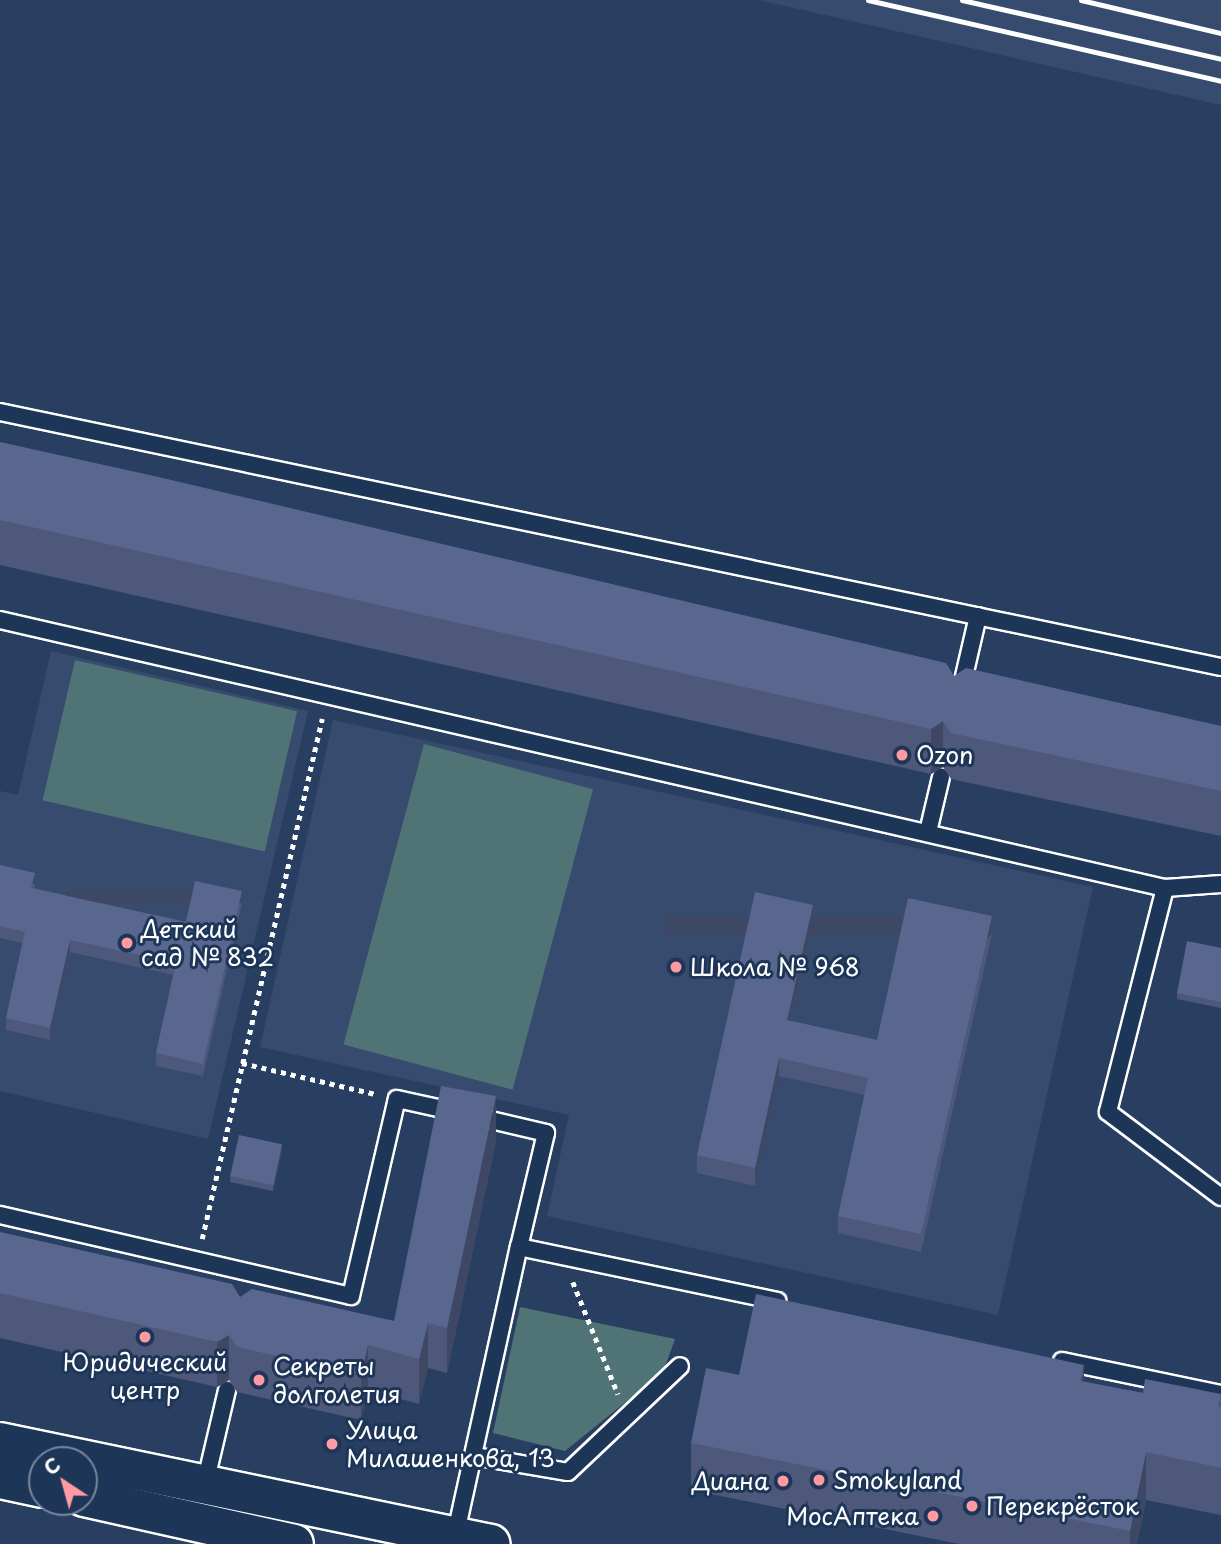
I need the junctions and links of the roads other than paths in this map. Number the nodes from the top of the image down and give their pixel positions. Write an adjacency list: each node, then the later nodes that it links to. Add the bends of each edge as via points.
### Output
1 (0, 412): 2 (lane)
2 (978, 616): 4 (lane); 5 (lane)
3 (0, 620): 7 (lane)
4 (1221, 667)
5 (956, 711)
6 (941, 776): 7 (lane)
7 (928, 832): 9 (lane)
8 (1221, 884): 9 (lane)
9 (1164, 888): 10 (lane, via 1108,1112)
10 (1221, 1197)
11 (0, 1215): 13 (lane)
12 (519, 1247): 13 (lane, via 546,1133 397,1099 351,1296); 15 (lane); 21 (lane)
13 (256, 1274): 14 (lane)
14 (251, 1297)
15 (790, 1304)
16 (1046, 1357): 19 (lane)
17 (680, 1366): 21 (lane, via 568,1472)
18 (227, 1390): 24 (lane)
19 (1221, 1394)
20 (0, 1442): 24 (main road)
21 (474, 1456): 26 (lane)
22 (0, 1479): 23 (main road)
23 (28, 1485)
24 (205, 1485): 26 (main road)
25 (98, 1500): 27 (main road)
26 (473, 1541)
27 (294, 1544)

